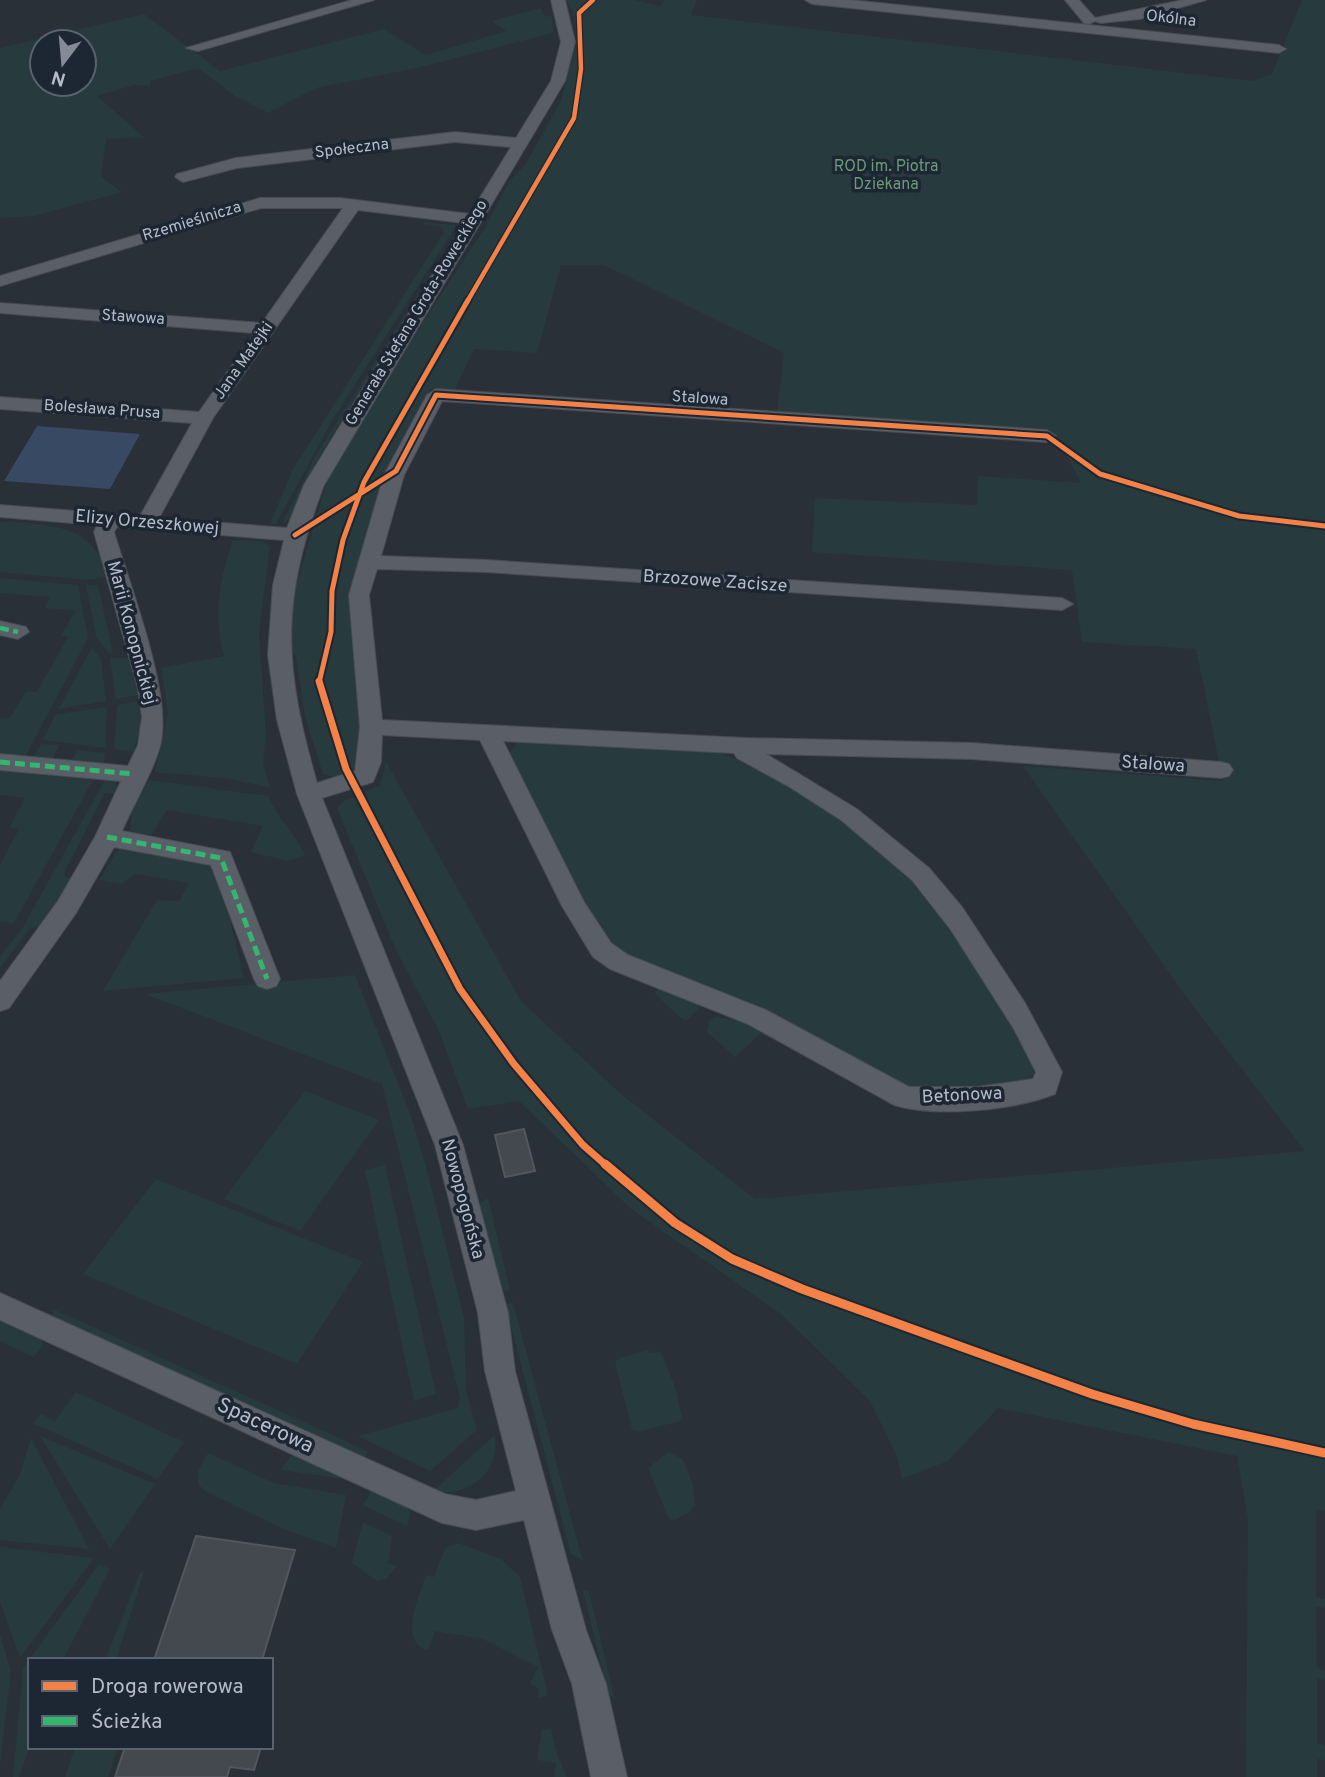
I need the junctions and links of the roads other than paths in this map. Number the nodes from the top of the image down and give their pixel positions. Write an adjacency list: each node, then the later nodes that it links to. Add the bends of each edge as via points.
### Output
1 (367, 0): 9 (street)
2 (558, 0): 11 (street, Generała Stefana Grota-Roweckiego, via 568,42 564,64)
3 (811, 0): 6 (street, Okólna)
4 (1072, 0): 7 (street)
5 (1199, 0): 7 (street, Okólna, via 1140,15)
6 (890, 4): 8 (street, Okólna)
7 (1089, 20): 8 (street, Okólna)
8 (1059, 24): 10 (street, Okólna)
9 (192, 48)
10 (1279, 49)
11 (523, 143): 12 (street, Społeczna, via 455,137 236,163); 14 (street, Generała Stefana Grota-Roweckiego)
12 (183, 177)
13 (353, 206): 14 (street, Rzemieślnicza); 15 (street, Rzemieślnicza, via 287,201 238,207); 17 (street, Jana Matejki)
14 (473, 219): 24 (street, Generała Stefana Grota-Roweckiego, via 339,440 314,485)
15 (0, 281)
16 (0, 308): 17 (street, Stawowa)
17 (266, 329): 19 (street, Jana Matejki)
18 (0, 403): 19 (street, Bolesława Prusa)
19 (204, 418): 23 (street, Jana Matejki)
20 (1047, 436): 25 (street, Stalowa, via 436,396 396,471)
21 (0, 511): 22 (street, Elizy Orzeszkowej)
22 (110, 520): 23 (street, Elizy Orzeszkowej); 34 (street, Marii Konopnickiej, via 104,532 153,717 149,745)
23 (146, 523): 24 (street, Elizy Orzeszkowej)
24 (295, 535): 27 (street, Generała Stefana Grota-Roweckiego)
25 (367, 562): 26 (street, Brzozowe Zacisze); 28 (street, via 359,595)
26 (1062, 604)
27 (278, 634): 36 (street, Nowopogońska, via 288,720)
28 (371, 727): 29 (street, Stalowa); 36 (street, via 365,776)
29 (492, 733): 30 (street, Stalowa); 35 (street, Betonowa, via 491,743 574,906 602,950 619,962 758,1017 905,1097 980,1097 1041,1089 1049,1072 1027,1027 940,895 870,831)
30 (745, 746): 31 (street, Stalowa); 35 (street, Betonowa, via 745,753)
31 (797, 747): 33 (street, Stalowa, via 972,751); 35 (street, via 792,766)
32 (0, 762): 34 (street)
33 (1222, 770)
34 (134, 774): 37 (street, Marii Konopnickiej)
35 (783, 775)
36 (309, 794): 41 (street, Nowopogońska, via 449,1145 493,1313 500,1371)
37 (107, 837): 38 (street, via 221,858); 39 (street, Marii Konopnickiej, via 67,907)
38 (267, 979)
39 (0, 1001)
40 (0, 1306): 41 (street, Spacerowa, via 442,1508 475,1516)
41 (536, 1502): 42 (street, Nowopogońska, via 569,1630 589,1684)
42 (609, 1777)

